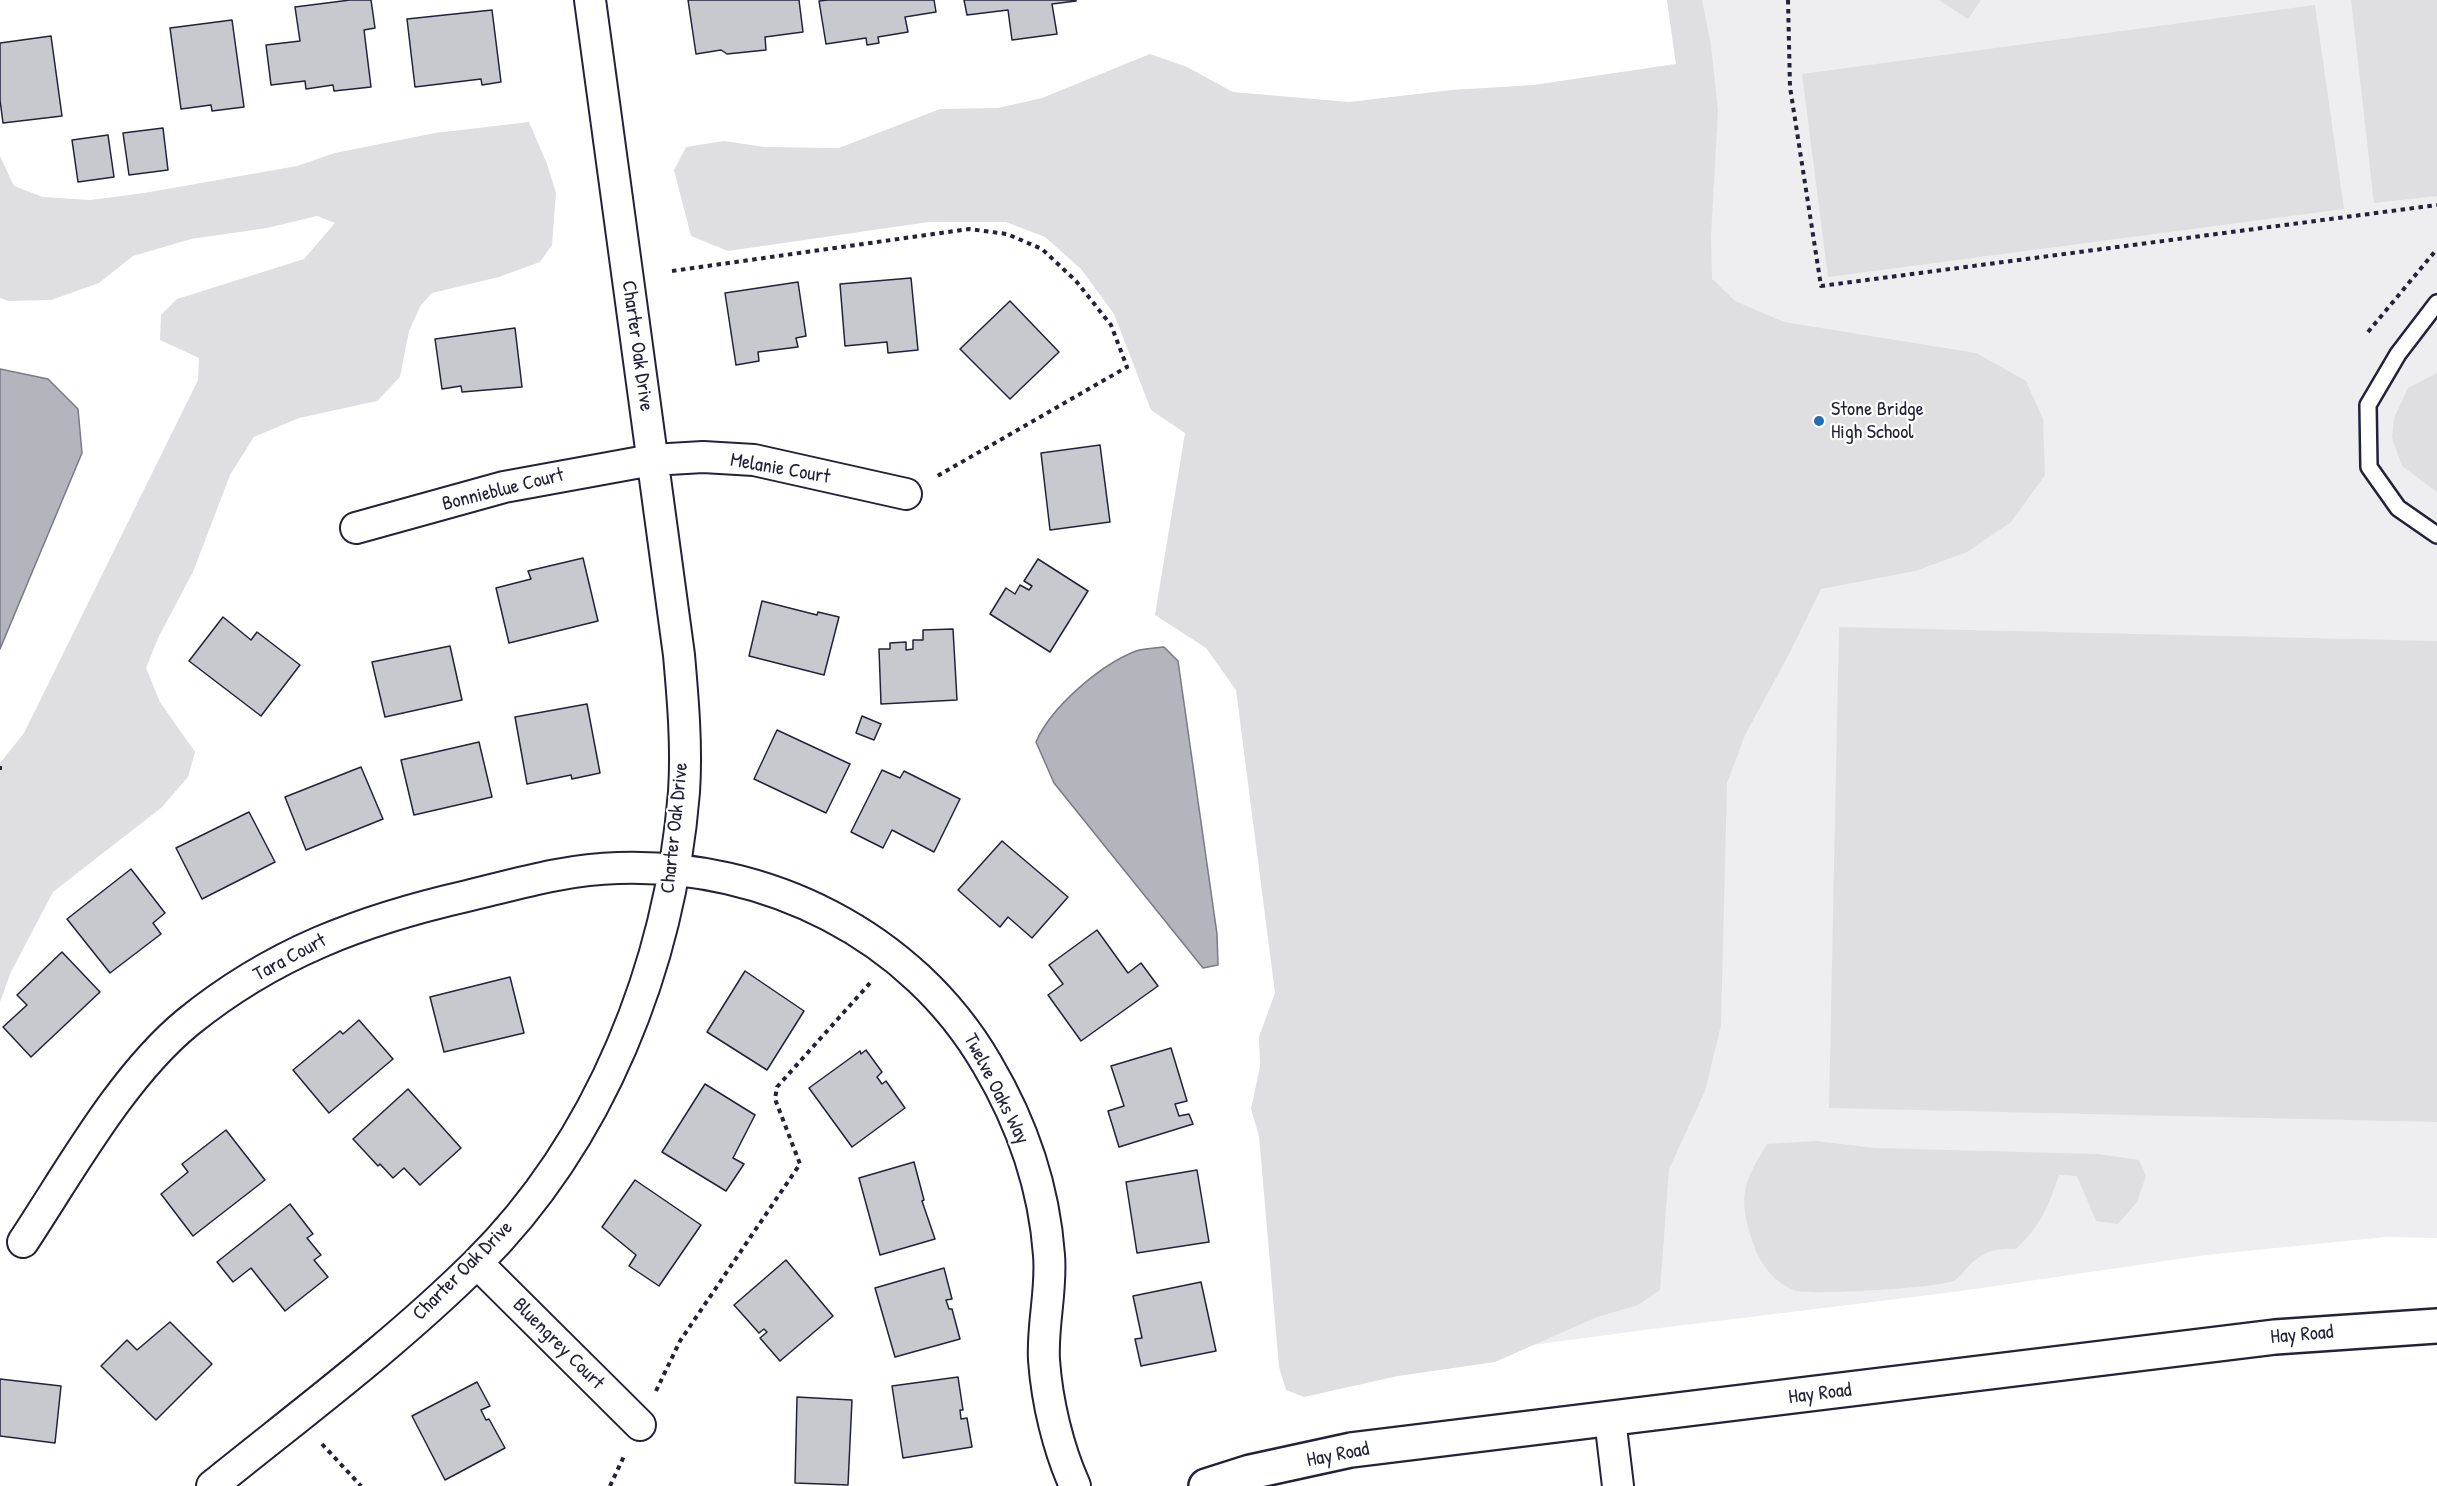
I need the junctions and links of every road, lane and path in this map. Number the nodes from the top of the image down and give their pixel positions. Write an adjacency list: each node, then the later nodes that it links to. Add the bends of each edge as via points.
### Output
1 (590, 0): 8 (street, Charter Oak Drive)
2 (1788, 0): 3 (path, via 1790,87 1821,286)
3 (2437, 205)
4 (2437, 249): 7 (path)
5 (672, 271): 9 (path, via 969,229 1007,234 1042,249 1076,281 1111,325 1127,367)
6 (2437, 303): 11 (lane, via 2398,354 2368,405 2369,467 2398,508)
7 (2368, 332)
8 (652, 460): 9 (street, Melanie Court, via 703,456 754,460); 10 (street, Bonnieblue Court, via 504,487); 12 (street, Charter Oak Drive, via 684,711 684,792)
9 (906, 494)
10 (356, 528)
11 (2437, 535)
12 (672, 869): 13 (street, Twelve Oaks Way, via 779,891 868,935); 14 (street, Tara Court, via 570,872 412,909 339,932 272,964 185,1024 149,1061 104,1119); 15 (street, Charter Oak Drive, via 663,927 648,980 605,1083 548,1178)
13 (894, 955): 19 (path, via 777,1087 775,1099 800,1164 680,1341); 23 (street, Twelve Oaks Way, via 964,1026 1022,1130 1043,1201 1050,1259 1044,1359 1052,1415)
14 (22, 1242)
15 (477, 1263): 17 (street, Charter Oak Drive); 19 (street, Bluengrey Court)
16 (2437, 1326): 18 (street, Hay Road, via 2275,1337)
17 (296, 1418): 20 (street, Charter Oak Drive); 21 (path)
18 (1610, 1419): 24 (street, Hay Road, via 1351,1450); 25 (street)
19 (640, 1425): 22 (path)
20 (212, 1486)
21 (361, 1486)
22 (610, 1486)
23 (1075, 1486)
24 (1206, 1486)
25 (1618, 1486)

